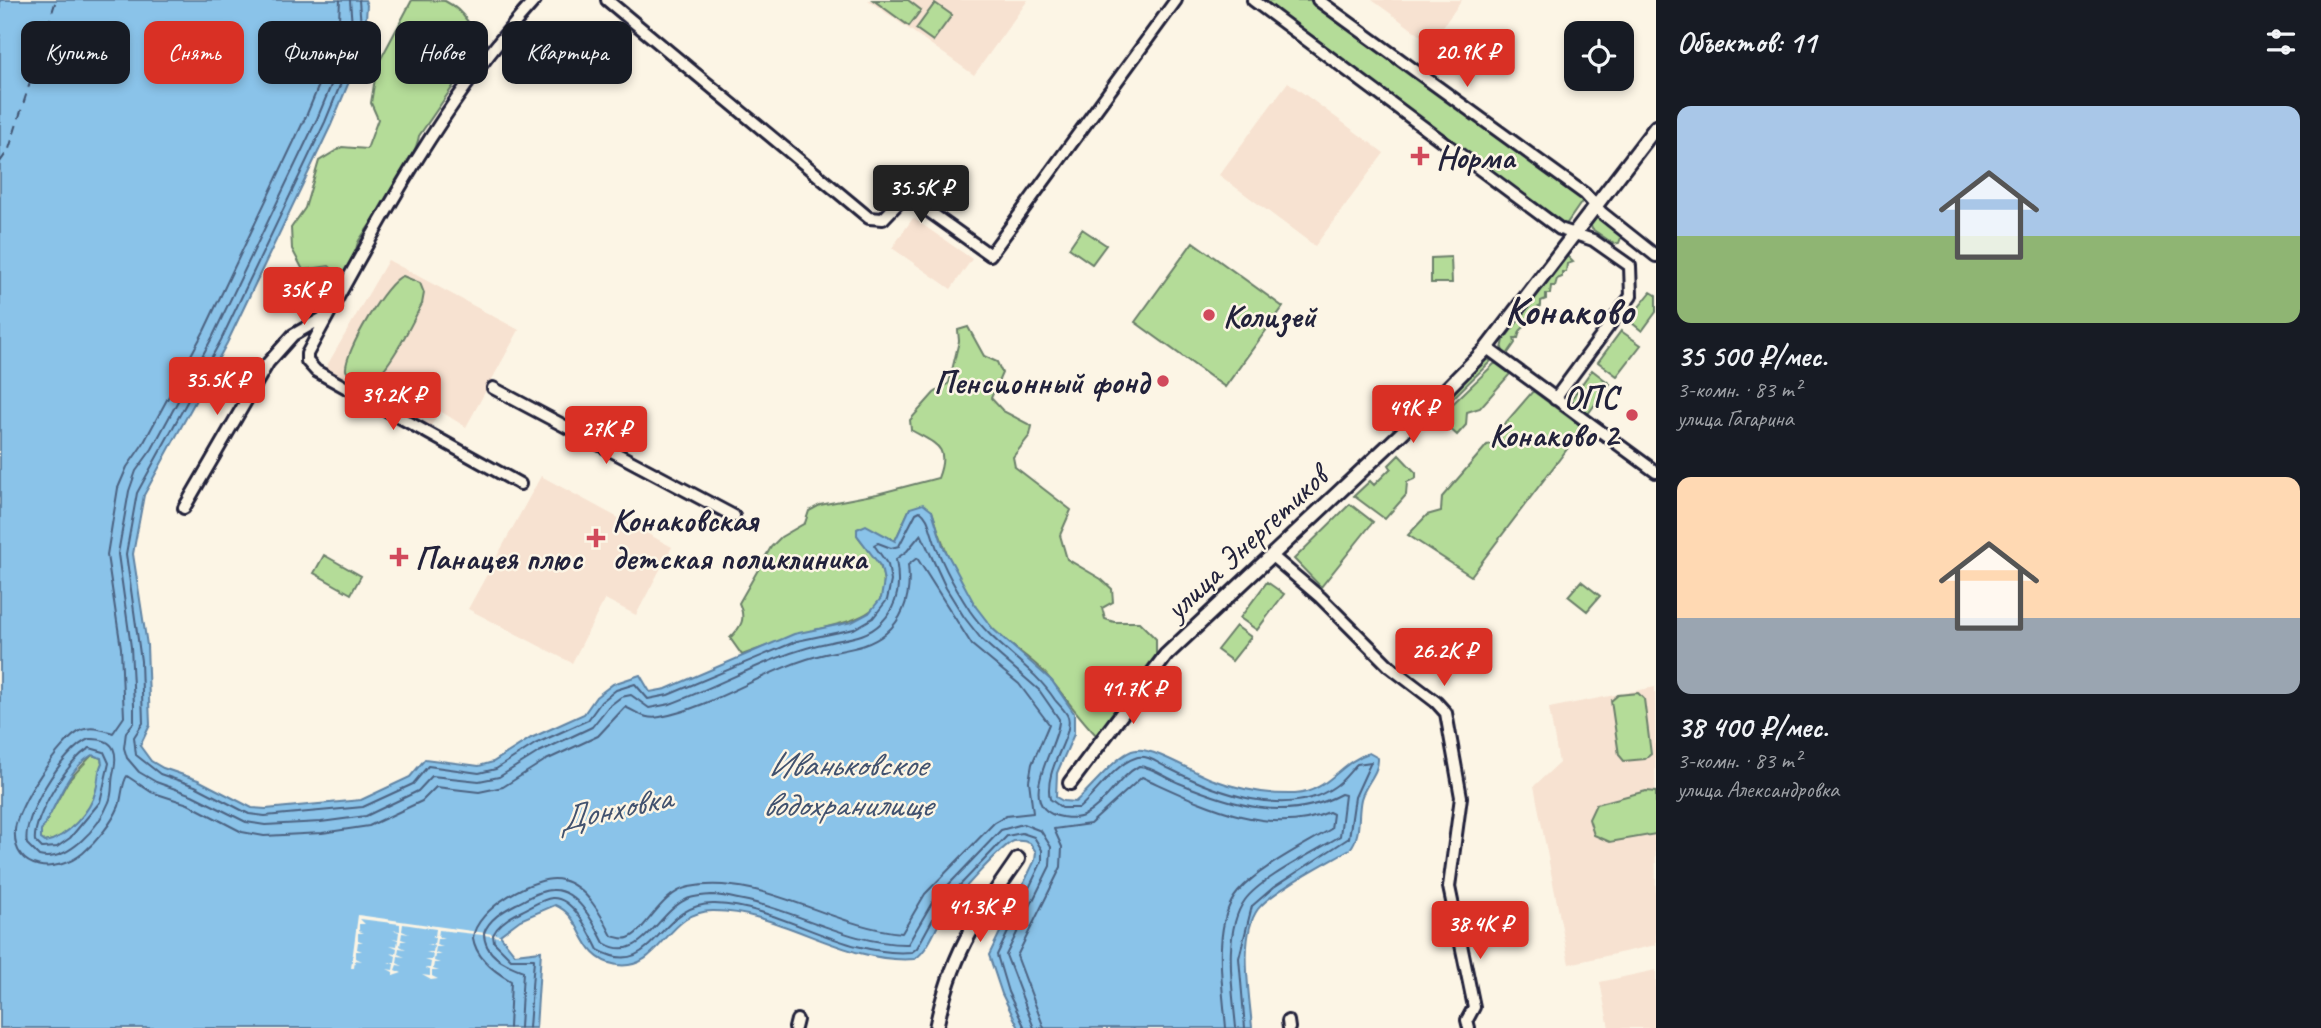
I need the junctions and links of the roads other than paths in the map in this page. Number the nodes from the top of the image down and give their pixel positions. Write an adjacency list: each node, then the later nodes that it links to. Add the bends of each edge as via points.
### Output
1 (535, 0): 12 (street, via 487,54 448,108)
2 (607, 0): 3 (street, via 869,218 883,219 906,195 990,255)
3 (1175, 0)
4 (1253, 0): 8 (street)
5 (1318, 0): 7 (street)
6 (1656, 127): 7 (main road, улица Энергетиков)
7 (1595, 204): 8 (main road, улица Энергетиков); 9 (street)
8 (1571, 235): 11 (street, via 1593,240); 13 (main road, улица Энергетиков)
9 (1638, 243): 10 (street); 11 (street)
10 (1656, 256)
11 (1626, 262): 15 (street, via 1632,271 1631,296)
12 (328, 315): 17 (street, via 307,354 309,367); 18 (street, via 293,335 268,363)
13 (1487, 348): 15 (street); 20 (main road, улица Энергетиков)
14 (493, 388): 19 (street)
15 (1555, 398): 16 (street)
16 (1656, 472)
17 (520, 484)
18 (184, 508)
19 (734, 516)
20 (1272, 556): 21 (main road, улица Энергетиков, via 1166,655); 24 (street, via 1446,713 1461,797 1449,887 1474,1007 1467,1020)
21 (1070, 783)
22 (1018, 859): 23 (main road, via 958,952)
23 (936, 1028)
24 (1469, 1028)

